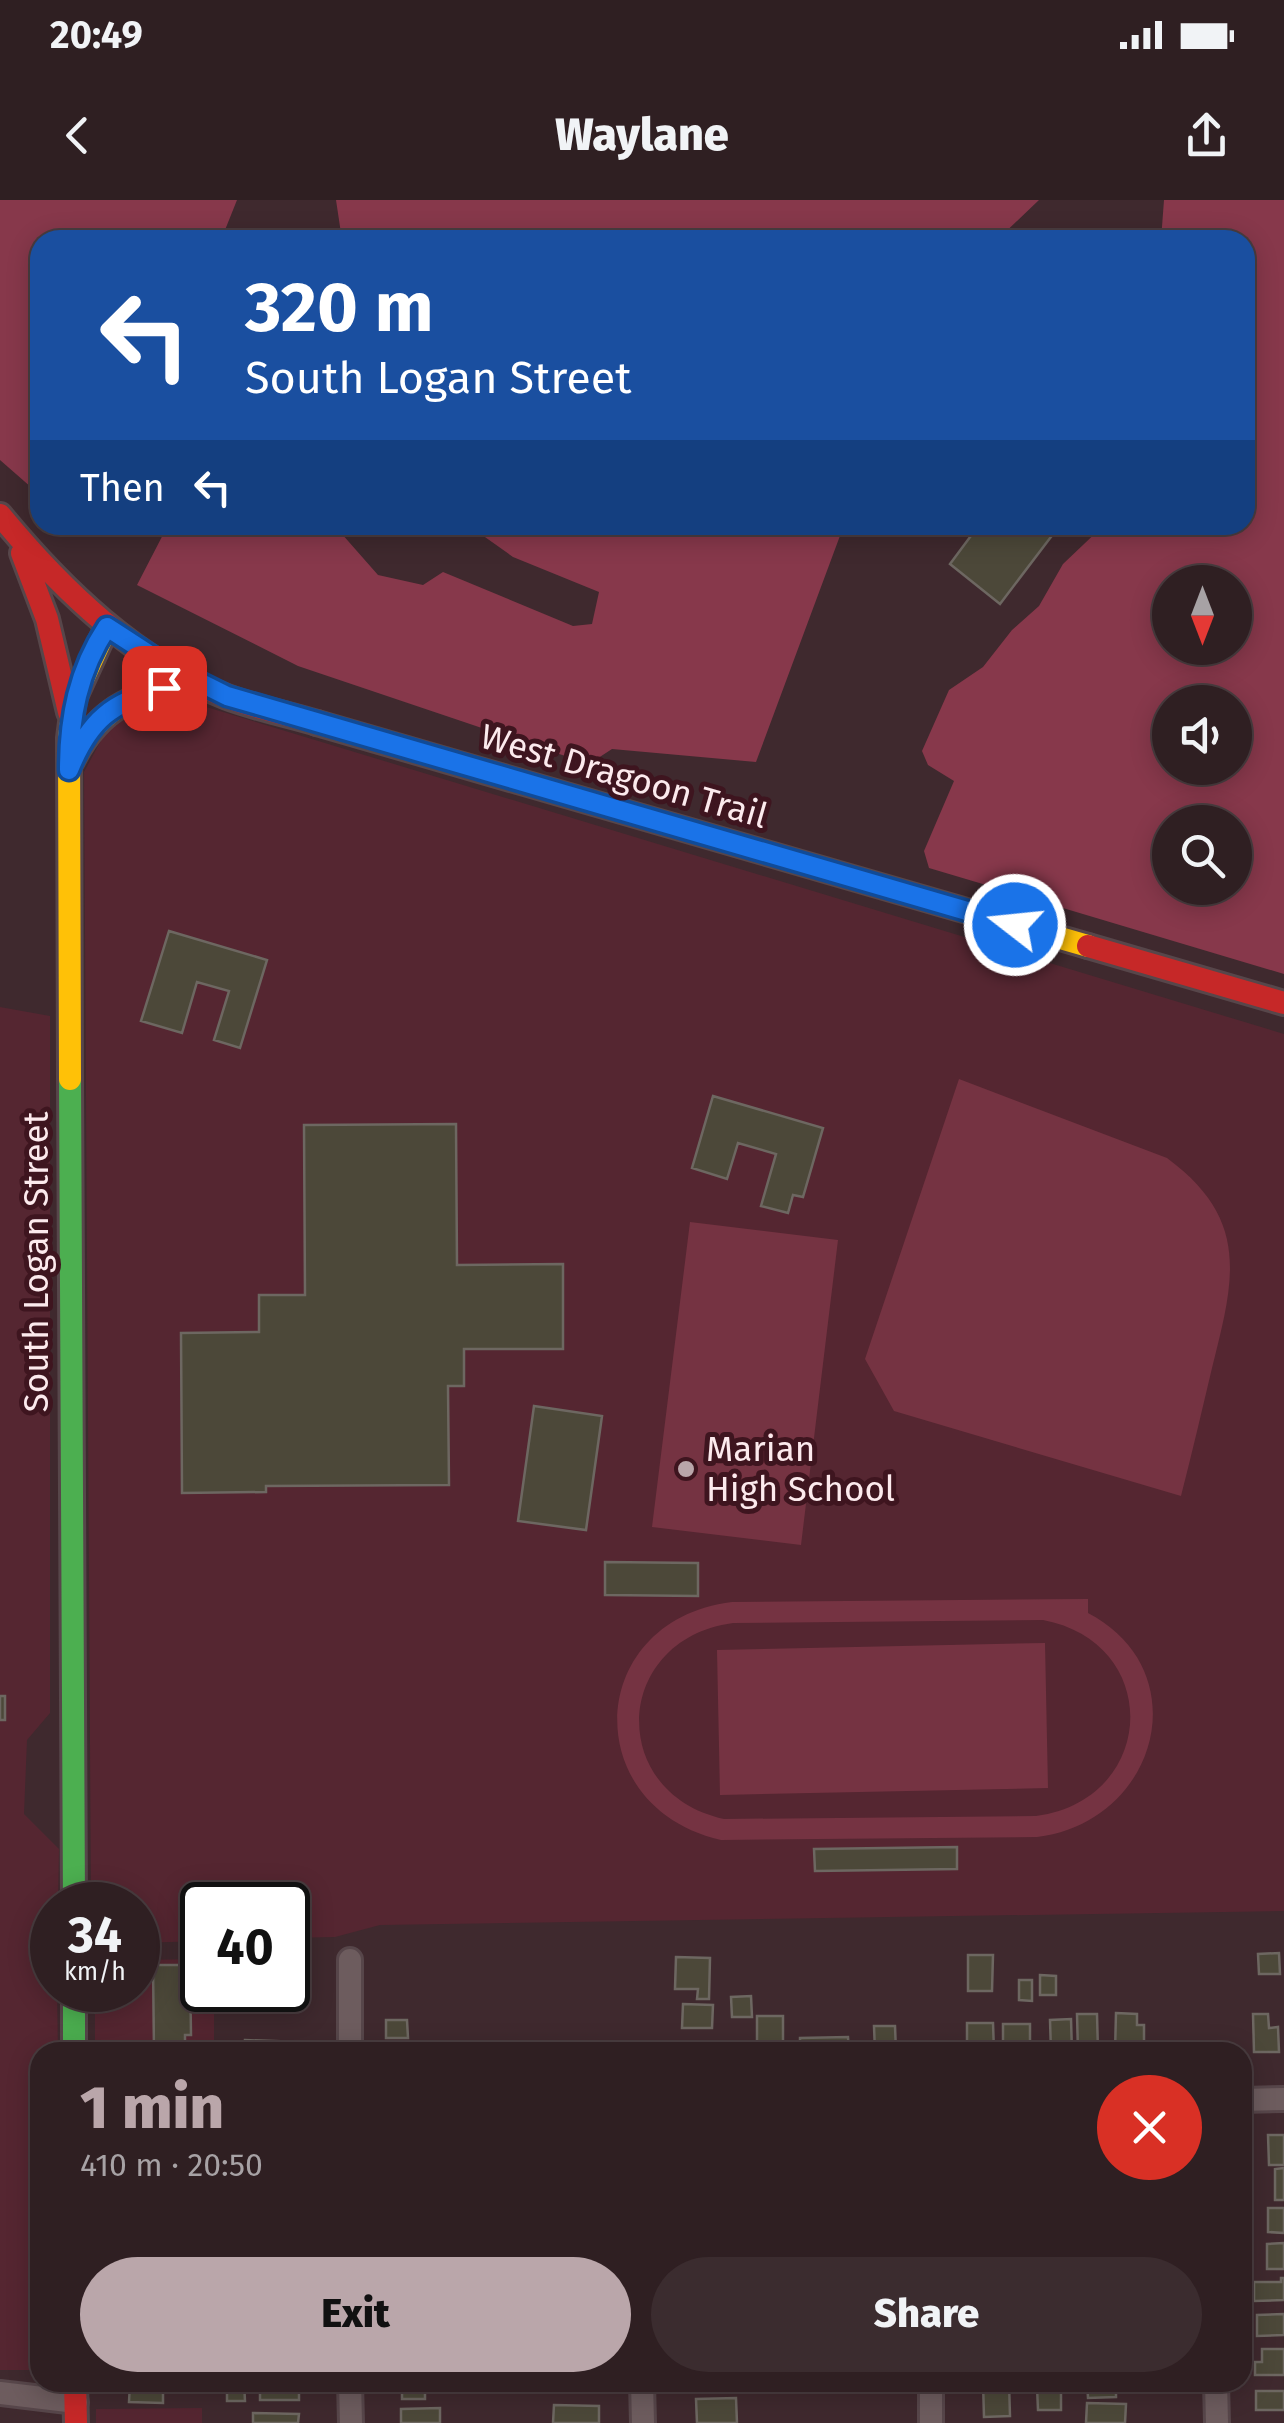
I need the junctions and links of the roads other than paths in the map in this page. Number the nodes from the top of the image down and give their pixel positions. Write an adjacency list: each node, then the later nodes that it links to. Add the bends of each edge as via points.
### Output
1 (0, 516): 2 (street, West Dragoon Trail)
2 (16, 535): 3 (street, West Dragoon Trail); 5 (street, via 47,620)
3 (107, 627): 4 (street, West Dragoon Trail); 5 (street, South Logan Street)
4 (198, 683): 6 (street, via 136,696 113,708 81,740); 7 (street, West Dragoon Trail, via 273,712)
5 (70, 718): 6 (street, South Logan Street)
6 (69, 770): 8 (street, South Logan Street)
7 (1284, 1003)
8 (74, 1882)
9 (350, 1960): 12 (street)
10 (74, 2012): 11 (street)
11 (74, 2042)
12 (350, 2042)
13 (1284, 2098): 14 (street)
14 (1252, 2100)
15 (350, 2392): 21 (street)
16 (642, 2392): 22 (street)
17 (931, 2392): 23 (street)
18 (1216, 2392): 24 (street)
19 (0, 2393): 20 (street)
20 (76, 2402)
21 (350, 2423)
22 (642, 2423)
23 (931, 2423)
24 (1217, 2423)

